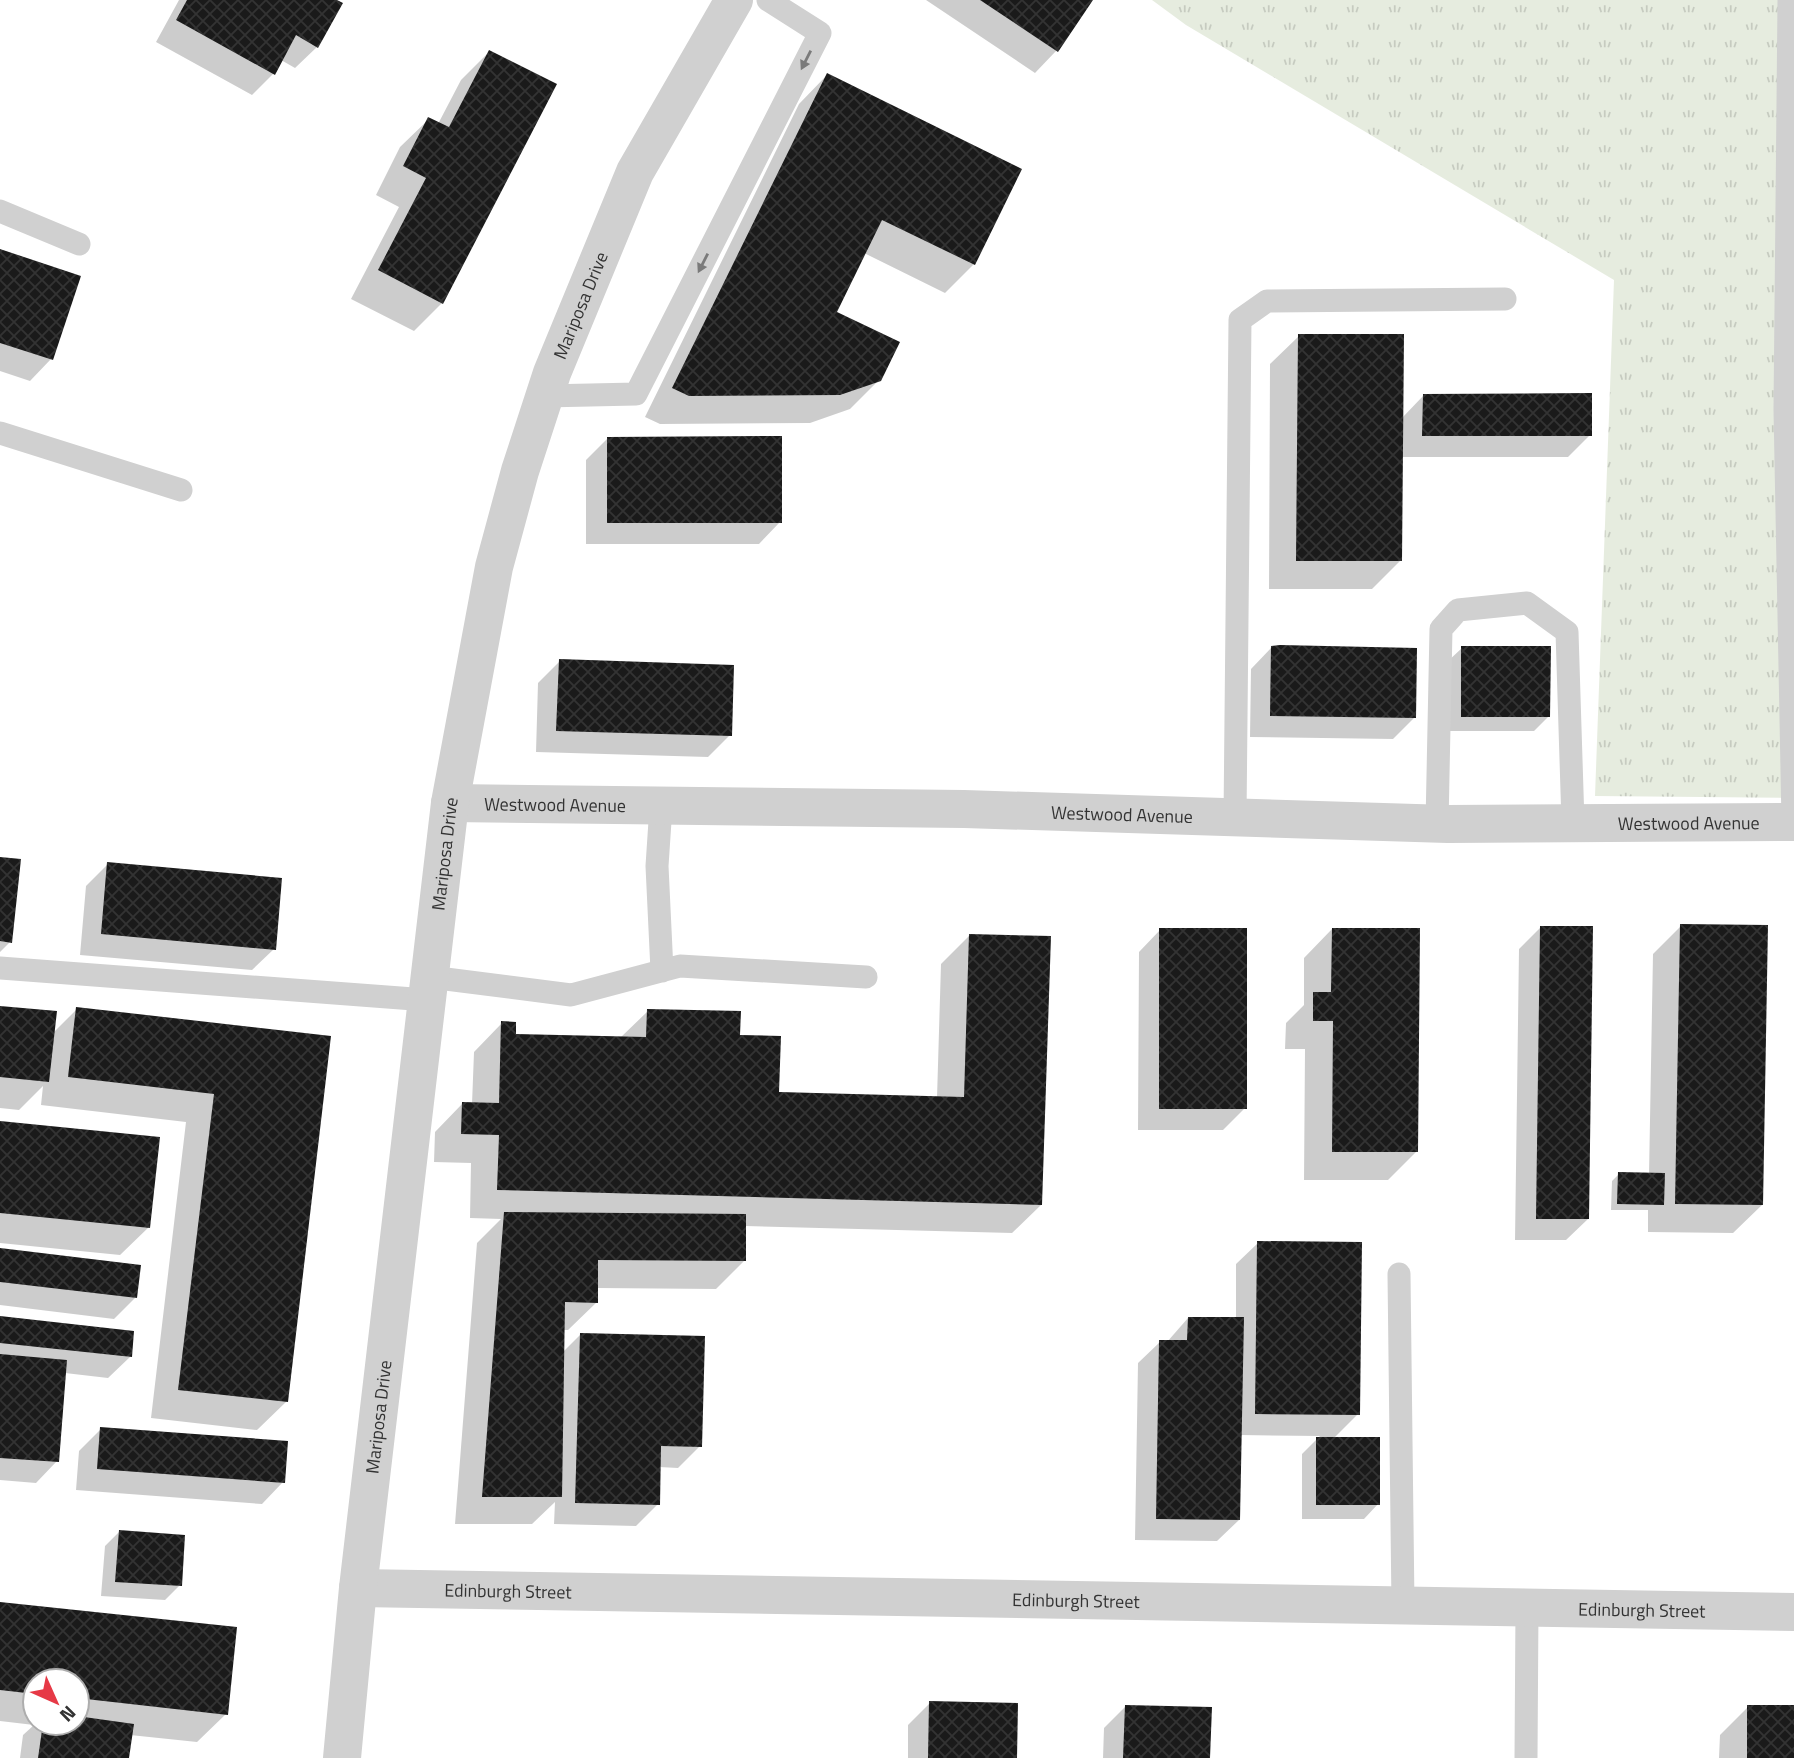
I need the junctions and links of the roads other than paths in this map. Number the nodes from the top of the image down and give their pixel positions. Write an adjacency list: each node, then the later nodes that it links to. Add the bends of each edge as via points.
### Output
1 (734, 0): 7 (street, Mariposa Drive, via 635,173)
2 (768, 0): 7 (lane, one-way to 7, via 820,33 636,394)
3 (1789, 0): 13 (lane, via 1785,410)
4 (0, 211): 5 (lane)
5 (79, 244)
6 (1505, 299): 12 (lane, via 1267,301 1240,320)
7 (544, 396): 10 (street, Mariposa Drive, via 494,567)
8 (0, 433): 9 (lane)
9 (181, 490)
10 (450, 803): 11 (street, Westwood Avenue); 19 (street, Mariposa Drive)
11 (661, 806): 12 (street, Westwood Avenue); 17 (lane, via 657,866)
12 (1235, 818): 15 (street, Westwood Avenue)
13 (1793, 822): 14 (street, Westwood Avenue)
14 (1573, 823): 15 (street, Westwood Avenue); 15 (lane, via 1567,632 1527,603 1458,610 1441,629)
15 (1437, 824)
16 (0, 968): 19 (lane)
17 (662, 971): 18 (lane, via 680,966); 19 (lane, via 571,995)
18 (866, 977)
19 (428, 988): 21 (street, Mariposa Drive)
20 (1399, 1274): 22 (lane)
21 (358, 1588): 22 (street, Edinburgh Street); 25 (street, Mariposa Drive)
22 (1403, 1606): 23 (street, Edinburgh Street)
23 (1527, 1608): 24 (street, Edinburgh Street); 26 (lane)
24 (1794, 1612)
25 (342, 1758)
26 (1526, 1758)

